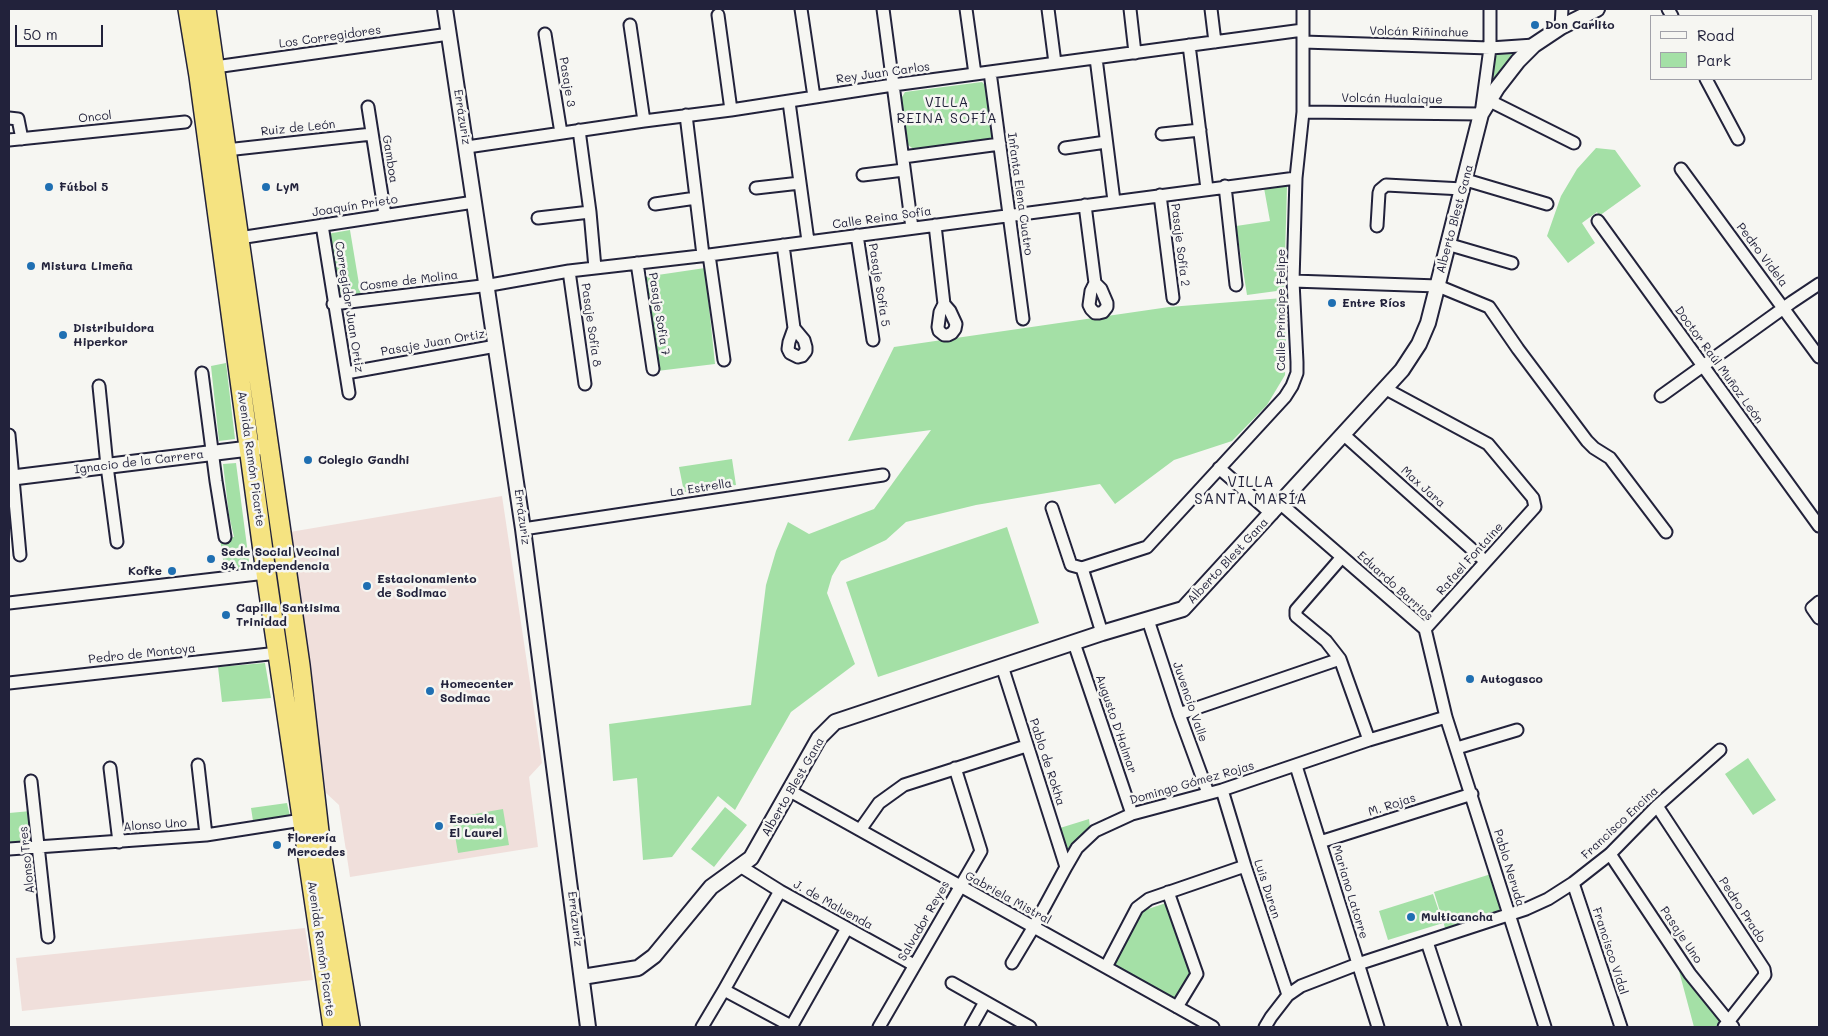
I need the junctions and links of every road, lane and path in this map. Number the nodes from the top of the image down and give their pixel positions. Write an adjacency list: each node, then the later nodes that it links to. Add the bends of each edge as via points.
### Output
1 (188, 9): 28 (highway, Avenida Ramón Picarte)
2 (206, 9): 28 (highway, Avenida Ramón Picarte)
3 (445, 9): 18 (street, Errázuriz)
4 (801, 9): 33 (street)
5 (884, 9): 32 (street)
6 (966, 9): 30 (street)
7 (1048, 9): 27 (street)
8 (1130, 9): 25 (street)
9 (1211, 9): 20 (street)
10 (1303, 9): 17 (street, Calle Príncipe Felipe)
11 (1490, 9): 24 (street)
12 (1562, 9): 16 (street)
13 (1597, 9): 16 (street, Alberto Blest Gana)
14 (718, 15): 37 (street)
15 (630, 25): 42 (street)
16 (1561, 27): 23 (street, Alberto Blest Gana)
17 (1303, 30): 20 (street, Rey Juan Carlos); 21 (street, Calle Príncipe Felipe)
18 (449, 34): 28 (street, Los Corregidores); 55 (street, Errázuriz)
19 (545, 34): 46 (street, Pasaje 3)
20 (1215, 42): 22 (street, Rey Juan Carlos)
21 (1303, 42): 24 (street, Volcán Riñinahue); 38 (street, Calle Príncipe Felipe)
22 (1189, 45): 25 (street, Rey Juan Carlos); 45 (street)
23 (1534, 45): 24 (street, Volcán Riñinahue); 34 (street, Alberto Blest Gana, via 1518,61)
24 (1490, 48): 39 (street)
25 (1135, 53): 26 (street, Rey Juan Carlos)
26 (1096, 58): 27 (street, Rey Juan Carlos); 52 (street)
27 (1055, 64): 29 (street, Rey Juan Carlos)
28 (207, 71): 57 (highway, Avenida Ramón Picarte); 122 (highway, Avenida Ramón Picarte)
29 (990, 72): 30 (street, Rey Juan Carlos); 54 (street, Infanta Elena Cuatro)
30 (975, 74): 32 (street, Rey Juan Carlos)
31 (1707, 80): 50 (street)
32 (892, 85): 33 (street, Rey Juan Carlos); 58 (street)
33 (814, 97): 35 (street, Rey Juan Carlos)
34 (1490, 101): 39 (street, Alberto Blest Gana); 53 (street)
35 (789, 102): 37 (street, Rey Juan Carlos); 63 (street)
36 (368, 107): 47 (street, Gamboa)
37 (731, 110): 40 (street, Rey Juan Carlos)
38 (1303, 112): 39 (street, Volcán Hualaique); 62 (street, Calle Príncipe Felipe)
39 (1481, 114): 64 (street, Alberto Blest Gana)
40 (686, 115): 42 (street, Rey Juan Carlos); 69 (street)
41 (9, 118): 49 (street, via 18,119)
42 (644, 121): 44 (street, Rey Juan Carlos)
43 (185, 122): 49 (street, Oncol)
44 (580, 130): 46 (street, Rey Juan Carlos); 75 (street)
45 (1200, 130): 48 (street); 67 (street)
46 (561, 133): 55 (street, Rey Juan Carlos)
47 (372, 134): 57 (street, Ruiz de León); 76 (street, Gamboa)
48 (1162, 134)
49 (22, 138): 51 (street, Oncol)
50 (1738, 139)
51 (9, 140)
52 (1106, 142): 56 (street); 70 (street)
53 (1574, 143)
54 (1000, 144): 58 (street); 77 (street, Infanta Elena Cuatro)
55 (466, 147): 71 (street, Errázuriz)
56 (1065, 148)
57 (226, 150): 85 (highway, Avenida Ramón Picarte)
58 (902, 157): 60 (street)
59 (1681, 169): 103 (street, Pedro Videla)
60 (904, 170): 61 (street); 83 (street)
61 (863, 174)
62 (1296, 178): 65 (street, Calle Reina Sofía); 94 (street, Calle Príncipe Felipe)
63 (800, 183): 66 (street); 86 (street)
64 (1464, 184): 73 (street); 82 (street, via 1386,185 1379,193); 87 (street, Alberto Blest Gana)
65 (1224, 186): 67 (street, Calle Reina Sofía); 98 (street)
66 (756, 188)
67 (1207, 189): 68 (street, Calle Reina Sofía)
68 (1160, 195): 70 (street, Calle Reina Sofía); 100 (street, Pasaje Sofía 2)
69 (696, 198): 72 (street); 89 (street)
70 (1114, 201): 74 (street, Calle Reina Sofía)
71 (474, 202): 76 (street, Joaquín Prieto); 97 (street, Errázuriz)
72 (655, 204)
73 (1547, 204)
74 (1085, 205): 77 (street, Calle Reina Sofía); 95 (street)
75 (590, 212): 78 (street); 92 (street)
76 (385, 215): 80 (street, Joaquín Prieto)
77 (1009, 215): 81 (street, Calle Reina Sofía); 104 (street, Infanta Elena Cuatro)
78 (538, 218)
79 (1598, 220): 110 (street, Doctor Raúl Muñoz León)
80 (322, 225): 85 (street, Joaquín Prieto); 101 (street, Corregidor Juan Ortiz)
81 (935, 225): 83 (street, Calle Reina Sofía); 102 (street)
82 (1377, 226)
83 (912, 228): 84 (street, Calle Reina Sofía)
84 (857, 235): 86 (street, Calle Reina Sofía); 106 (street, Pasaje Sofía 5)
85 (239, 238): 121 (highway, Avenida Ramón Picarte)
86 (808, 242): 88 (street, Calle Reina Sofía)
87 (1448, 244): 91 (street); 99 (street, Alberto Blest Gana)
88 (783, 245): 89 (street, Calle Reina Sofía); 105 (street)
89 (706, 255): 90 (street, Calle Reina Sofía); 109 (street)
90 (637, 263): 92 (street, Calle Reina Sofía); 111 (street, Pasaje Sofía 7)
91 (1512, 263)
92 (595, 268): 93 (street, Calle Reina Sofía)
93 (569, 271): 97 (street, Calle Reina Sofía); 114 (street, Pasaje Sofía 8)
94 (1293, 281): 99 (street); 125 (street, Calle Príncipe Felipe, via 1297,373 1292,386)
95 (1095, 283)
96 (1819, 284): 103 (street)
97 (487, 285): 101 (street, Cosme de Molina); 107 (street, Errázuriz)
98 (1236, 286)
99 (1438, 286): 116 (street, Alberto Blest Gana, via 1419,344); 132 (street, via 1489,307 1588,441 1610,458)
100 (1173, 298)
101 (333, 304): 113 (street, Corregidor Juan Ortiz)
102 (944, 304)
103 (1784, 308): 108 (street, Pedro Videla); 110 (street)
104 (1023, 318)
105 (794, 328)
106 (873, 340)
107 (496, 346): 113 (street, Pasaje Juan Ortiz); 131 (street, Errázuriz)
108 (1819, 357)
109 (724, 360)
110 (1702, 366): 118 (street); 130 (street, Doctor Raúl Muñoz León)
111 (653, 369)
112 (202, 373): 123 (street)
113 (346, 373): 117 (street, Corregidor Juan Ortiz)
114 (585, 384)
115 (99, 386): 124 (street)
116 (1386, 389): 119 (street, Alberto Blest Gana); 137 (street, Rafael Fontaine, via 1488,444 1533,498 1534,507)
117 (349, 394)
118 (1661, 396)
119 (1343, 434): 129 (street, Alberto Blest Gana); 137 (street, Max Jara)
120 (9, 435): 127 (street)
121 (268, 446): 122 (street, Ignacio de la Carrera); 140 (highway, Avenida Ramón Picarte)
122 (250, 449): 123 (street, Ignacio de la Carrera); 139 (highway, Avenida Ramón Picarte)
123 (212, 453): 124 (street, Ignacio de la Carrera); 133 (street)
124 (107, 466): 127 (street, Ignacio de la Carrera); 134 (street)
125 (1219, 468): 129 (street, Eduardo Barrios); 138 (street, Calle Príncipe Felipe, via 1147,547)
126 (882, 475): 131 (street, La Estrella)
127 (11, 478): 135 (street)
128 (1052, 508): 138 (street, via 1071,565)
129 (1276, 509): 136 (street, Eduardo Barrios); 144 (street, Alberto Blest Gana, via 1183,609)
130 (1819, 526)
131 (523, 529): 194 (street, Errázuriz)
132 (1666, 532)
133 (225, 537)
134 (117, 542)
135 (20, 555)
136 (1342, 557): 145 (street, Eduardo Barrios); 149 (street, via 1296,610 1296,616 1326,641)
137 (1486, 561): 145 (street, Rafael Fontaine)
138 (1082, 568): 146 (street)
139 (266, 574): 140 (highway, via 279,580); 142 (street); 148 (highway, Avenida Ramón Picarte)
140 (290, 598): 202 (highway, Avenida Ramón Picarte, via 322,858)
141 (1819, 602): 143 (street, via 1812,608)
142 (9, 603)
143 (1819, 618)
144 (1148, 620): 146 (street, Alberto Blest Gana); 152 (street, Juvencio Valle)
145 (1425, 629): 153 (street, Eduardo Barrios)
146 (1102, 633): 147 (street, Alberto Blest Gana)
147 (1074, 643): 150 (street, Alberto Blest Gana); 169 (street, Augusto D'Halmar)
148 (278, 653): 151 (street, Pedro de Montoya); 170 (highway, Avenida Ramón Picarte)
149 (1340, 659): 152 (street); 155 (street)
150 (1002, 666): 156 (street, Pablo de Rokha); 165 (street, Alberto Blest Gana, via 835,722 819,738)
151 (9, 683)
152 (1179, 714): 166 (street, Juvencio Valle)
153 (1446, 716): 155 (street, Domingo Gómez Rojas); 157 (street, Pablo Neruda)
154 (1517, 730): 157 (street)
155 (1369, 740): 160 (street, Domingo Gómez Rojas)
156 (1026, 746): 162 (street); 179 (street, Pablo de Rokha)
157 (1457, 748): 167 (street, Pablo Neruda)
158 (1720, 750): 168 (street, Francisco Encina)
159 (198, 765): 172 (street)
160 (1296, 766): 164 (street, Domingo Gómez Rojas); 174 (street, Mariano Latorre)
161 (110, 768): 173 (street)
162 (955, 768): 171 (street, via 904,785 879,802); 182 (street, Salvador Reyes, via 980,851)
163 (31, 781): 175 (street, Alonso Tres)
164 (1222, 790): 166 (street, Domingo Gómez Rojas); 180 (street, Luis Duran)
165 (790, 791): 171 (street, Gabriela Mistral); 178 (street, Alberto Blest Gana, via 751,858)
166 (1208, 793): 169 (street, Domingo Gómez Rojas)
167 (1472, 794): 174 (street, M. Rojas); 185 (street, Pablo Neruda)
168 (1657, 806): 177 (street, Francisco Encina); 200 (street, Pedro Prado, via 1764,969 1765,975)
169 (1132, 814): 179 (street, Domingo Gómez Rojas, via 1095,831 1077,848)
170 (302, 820): 172 (street, Alonso Uno); 201 (highway, Avenida Ramón Picarte)
171 (860, 830): 182 (street, Gabriela Mistral)
172 (206, 835): 173 (street, Alonso Uno)
173 (119, 842): 175 (street, Alonso Uno)
174 (1320, 842): 191 (street, Mariano Latorre)
175 (40, 848): 176 (street, Alonso Uno); 188 (street, Alonso Tres)
176 (9, 849)
177 (1610, 854): 181 (street, Francisco Encina); 200 (street, Pasaje Uno)
178 (740, 866): 183 (street, J. de Maluenda); 194 (street, Alberto Blest Gana, via 711,887 654,956 638,968)
179 (1066, 866): 187 (street, Domingo Gómez Rojas)
180 (1245, 866): 184 (street); 197 (street, Luis Duran)
181 (1573, 883): 185 (street, Francisco Encina, via 1548,899); 214 (street, Francisco Vidal)
182 (960, 887): 187 (street, Gabriela Mistral); 192 (street, Salvador Reyes)
183 (780, 891): 186 (street, J. de Maluenda); 196 (street)
184 (1168, 892): 193 (street, via 1137,908); 199 (street, via 1197,974)
185 (1509, 914): 189 (street, Francisco Encina); 213 (street, Pablo Neruda)
186 (847, 928): 192 (street, J. de Maluenda); 205 (street)
187 (1033, 928): 190 (street, Domingo Gómez Rojas); 193 (street, Gabriela Mistral)
188 (48, 937)
189 (1427, 942): 191 (street, Francisco Encina); 212 (street)
190 (1012, 963)
191 (1358, 964): 197 (street, Francisco Encina, via 1301,986); 211 (street, Mariano Latorre)
192 (914, 965): 206 (street, Salvador Reyes)
193 (1106, 967): 199 (street, Gabriela Mistral)
194 (582, 977): 203 (street, Errázuriz)
195 (952, 983): 198 (street)
196 (724, 990): 204 (street); 205 (street)
197 (1288, 996): 210 (street, Francisco Encina)
198 (985, 1002): 207 (street); 208 (street)
199 (1177, 1007): 209 (street, Gabriela Mistral)
200 (1729, 1026)
201 (333, 1027)
202 (350, 1027)
203 (588, 1027)
204 (702, 1027)
205 (791, 1027)
206 (879, 1027)
207 (971, 1027)
208 (1030, 1027)
209 (1213, 1027)
210 (1265, 1027)
211 (1378, 1027)
212 (1455, 1027)
213 (1545, 1027)
214 (1622, 1027)

